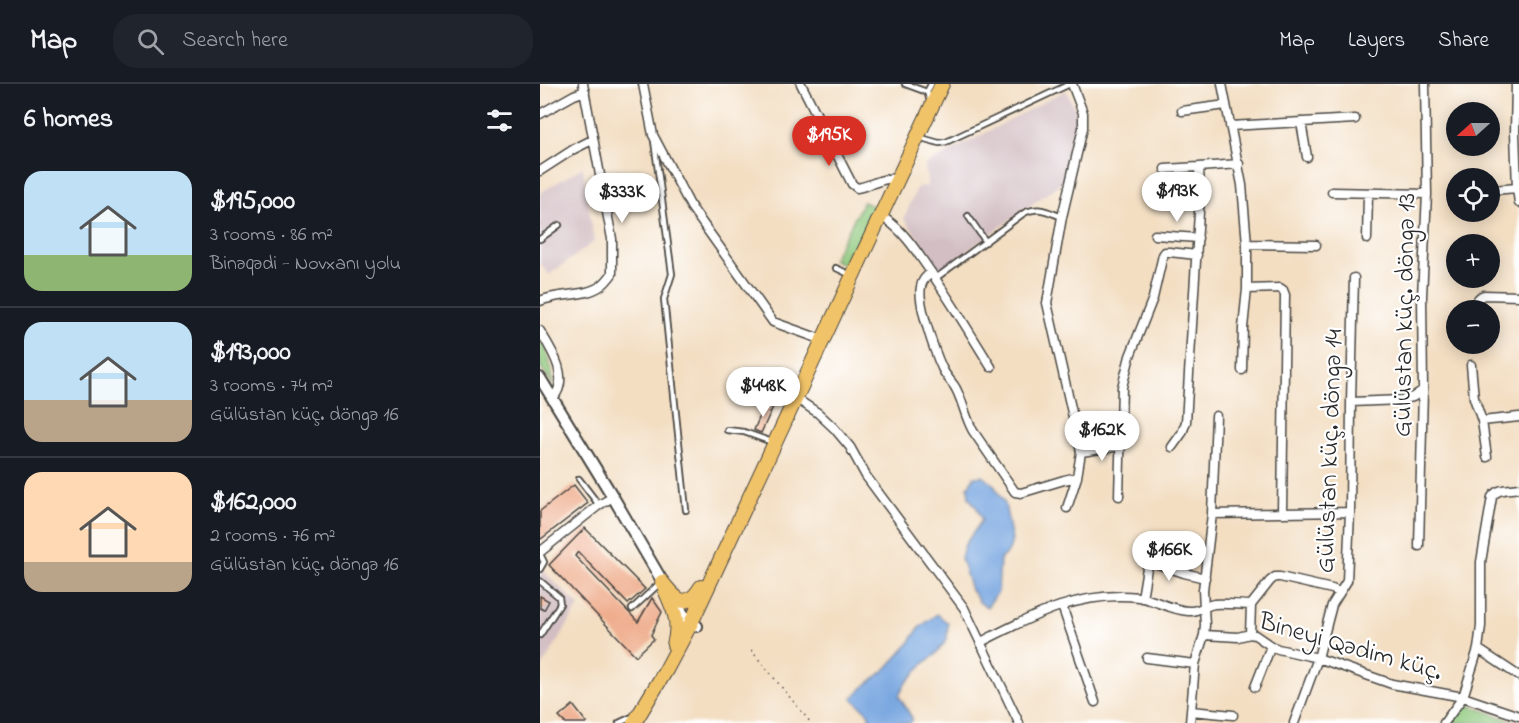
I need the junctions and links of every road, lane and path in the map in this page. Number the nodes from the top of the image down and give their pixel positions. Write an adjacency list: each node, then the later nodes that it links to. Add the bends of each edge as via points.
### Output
1 (643, 84): 20 (street)
2 (801, 84): 28 (street, via 856,188)
3 (904, 84): 12 (lane)
4 (931, 84): 12 (lane)
5 (942, 84): 14 (main road)
6 (951, 84): 22 (main road)
7 (1071, 84): 22 (lane, via 946,142); 36 (street, via 1083,113 1083,128)
8 (1222, 84): 13 (street)
9 (1425, 84): 33 (street, Gülüstan küç. döngə 13)
10 (1516, 84): 29 (street)
11 (584, 88): 16 (street); 21 (street)
12 (927, 92): 14 (lane)
13 (1226, 105): 15 (street); 19 (street)
14 (932, 107): 28 (main road)
15 (1182, 111)
16 (540, 114)
17 (1355, 119): 18 (street)
18 (1301, 122): 19 (street); 23 (street)
19 (1230, 126): 24 (street)
20 (653, 135): 56 (street, via 691,207 772,322); 81 (lane, via 672,274 664,299)
21 (592, 140): 27 (street); 54 (street, via 612,239 612,274 603,285 590,291)
22 (925, 140): 37 (main road)
23 (1307, 157)
24 (1239, 164): 25 (street); 44 (street)
25 (1199, 167): 26 (street); 40 (street)
26 (1165, 169)
27 (540, 171)
28 (898, 179): 49 (main road)
29 (1517, 188): 30 (street); 34 (street)
30 (1500, 189)
31 (1332, 192): 32 (street)
32 (1368, 194): 33 (street); 42 (street)
33 (1427, 194): 61 (street, Gülüstan küç. döngə 13)
34 (1519, 203)
35 (968, 216): 43 (lane)
36 (1062, 217): 43 (lane, via 1034,209); 72 (street, via 1047,303)
37 (887, 220): 48 (street, via 906,237); 64 (main road)
38 (559, 225): 41 (lane)
39 (1155, 235): 40 (street)
40 (1198, 238): 46 (street)
41 (540, 239)
42 (1367, 239)
43 (986, 242): 48 (lane)
44 (1247, 244): 45 (street); 51 (street)
45 (1316, 245)
46 (1197, 255): 70 (street, via 1163,255 1153,298 1122,387); 71 (street, via 1186,422)
47 (836, 268): 49 (lane)
48 (933, 275): 58 (street); 74 (street, via 923,279 920,289 938,359 955,387 973,431 1016,492)
49 (854, 276): 56 (main road)
50 (1354, 278): 63 (street, Gülüstan küç. döngə 14)
51 (1247, 289): 59 (street); 82 (street, via 1280,288 1285,295)
52 (1519, 296): 53 (street, via 1484,295)
53 (1476, 300)
54 (540, 301)
55 (540, 331): 62 (street, via 559,371 560,388)
56 (823, 340): 69 (main road)
57 (1471, 365): 67 (street, via 1474,398)
58 (991, 367)
59 (1242, 370)
60 (540, 378): 62 (street)
61 (1423, 390): 63 (street, via 1402,400); 86 (street, Gülüstan küç. döngə 13)
62 (553, 398): 78 (street)
63 (1351, 402): 83 (street, Gülüstan küç. döngə 14)
64 (802, 403): 98 (main road); 102 (street, via 819,413 850,447 964,608)
65 (1216, 416): 84 (street)
66 (1519, 417): 67 (street)
67 (1482, 421): 73 (street)
68 (727, 430): 69 (lane)
69 (775, 443): 85 (main road)
70 (1121, 446): 72 (street); 77 (street)
71 (1172, 447)
72 (1081, 452): 74 (street)
73 (1487, 457)
74 (1077, 477): 80 (street)
75 (579, 479): 79 (lane)
76 (1519, 488): 104 (street, via 1499,491 1492,497 1480,562)
77 (1119, 496)
78 (613, 497): 79 (street); 91 (street)
79 (599, 505): 87 (street)
80 (1067, 508)
81 (686, 510)
82 (1282, 512): 83 (street); 84 (street)
83 (1350, 512): 92 (street, Gülüstan küç. döngə 14, via 1347,581)
84 (1212, 514): 89 (street)
85 (728, 544): 91 (main road, via 693,598 676,599); 98 (main road)
86 (1419, 546)
87 (540, 553): 88 (lane, via 544,562)
88 (540, 569)
89 (1205, 578): 93 (street, via 1149,564); 96 (street)
90 (540, 581): 100 (lane, via 559,597 560,604)
91 (662, 582): 97 (lane); 98 (street, via 682,614); 109 (main road, via 677,626)
92 (1340, 592): 94 (street, via 1275,577); 107 (street, Gülüstan küç. döngə 14, via 1332,605)
93 (1142, 598): 95 (street, via 1101,596); 96 (street, via 1187,611)
94 (1251, 605): 96 (street); 99 (street)
95 (1062, 606): 102 (street, via 1023,620); 113 (street)
96 (1204, 606): 101 (street)
97 (633, 609)
98 (694, 624): 109 (main road); 117 (main road, via 673,675)
99 (1250, 634): 101 (street, Bineyi Qədim küç.); 103 (street, Bineyi Qədim küç.)
100 (540, 635)
101 (1204, 635): 108 (street)
102 (981, 642): 120 (street)
103 (1271, 646): 107 (street, Bineyi Qədim küç.); 111 (street)
104 (1478, 649): 110 (street); 112 (street)
105 (751, 650): 119 (path)
106 (1147, 658): 108 (street)
107 (1318, 658): 112 (street, Bineyi Qədim küç., via 1392,684); 122 (street, Gülüstan küç. döngə 14)
108 (1195, 664): 114 (street)
109 (666, 670): 117 (main road)
110 (1519, 676)
111 (1255, 687)
112 (1463, 697): 116 (street, Bineyi Qədim küç.); 123 (street)
113 (1095, 702)
114 (1191, 711): 115 (street); 121 (street)
115 (1233, 715)
116 (1519, 716)
117 (640, 720): 118 (lane)
118 (620, 723)
119 (811, 723)
120 (1019, 723)
121 (1190, 723)
122 (1294, 723)
123 (1444, 723)

